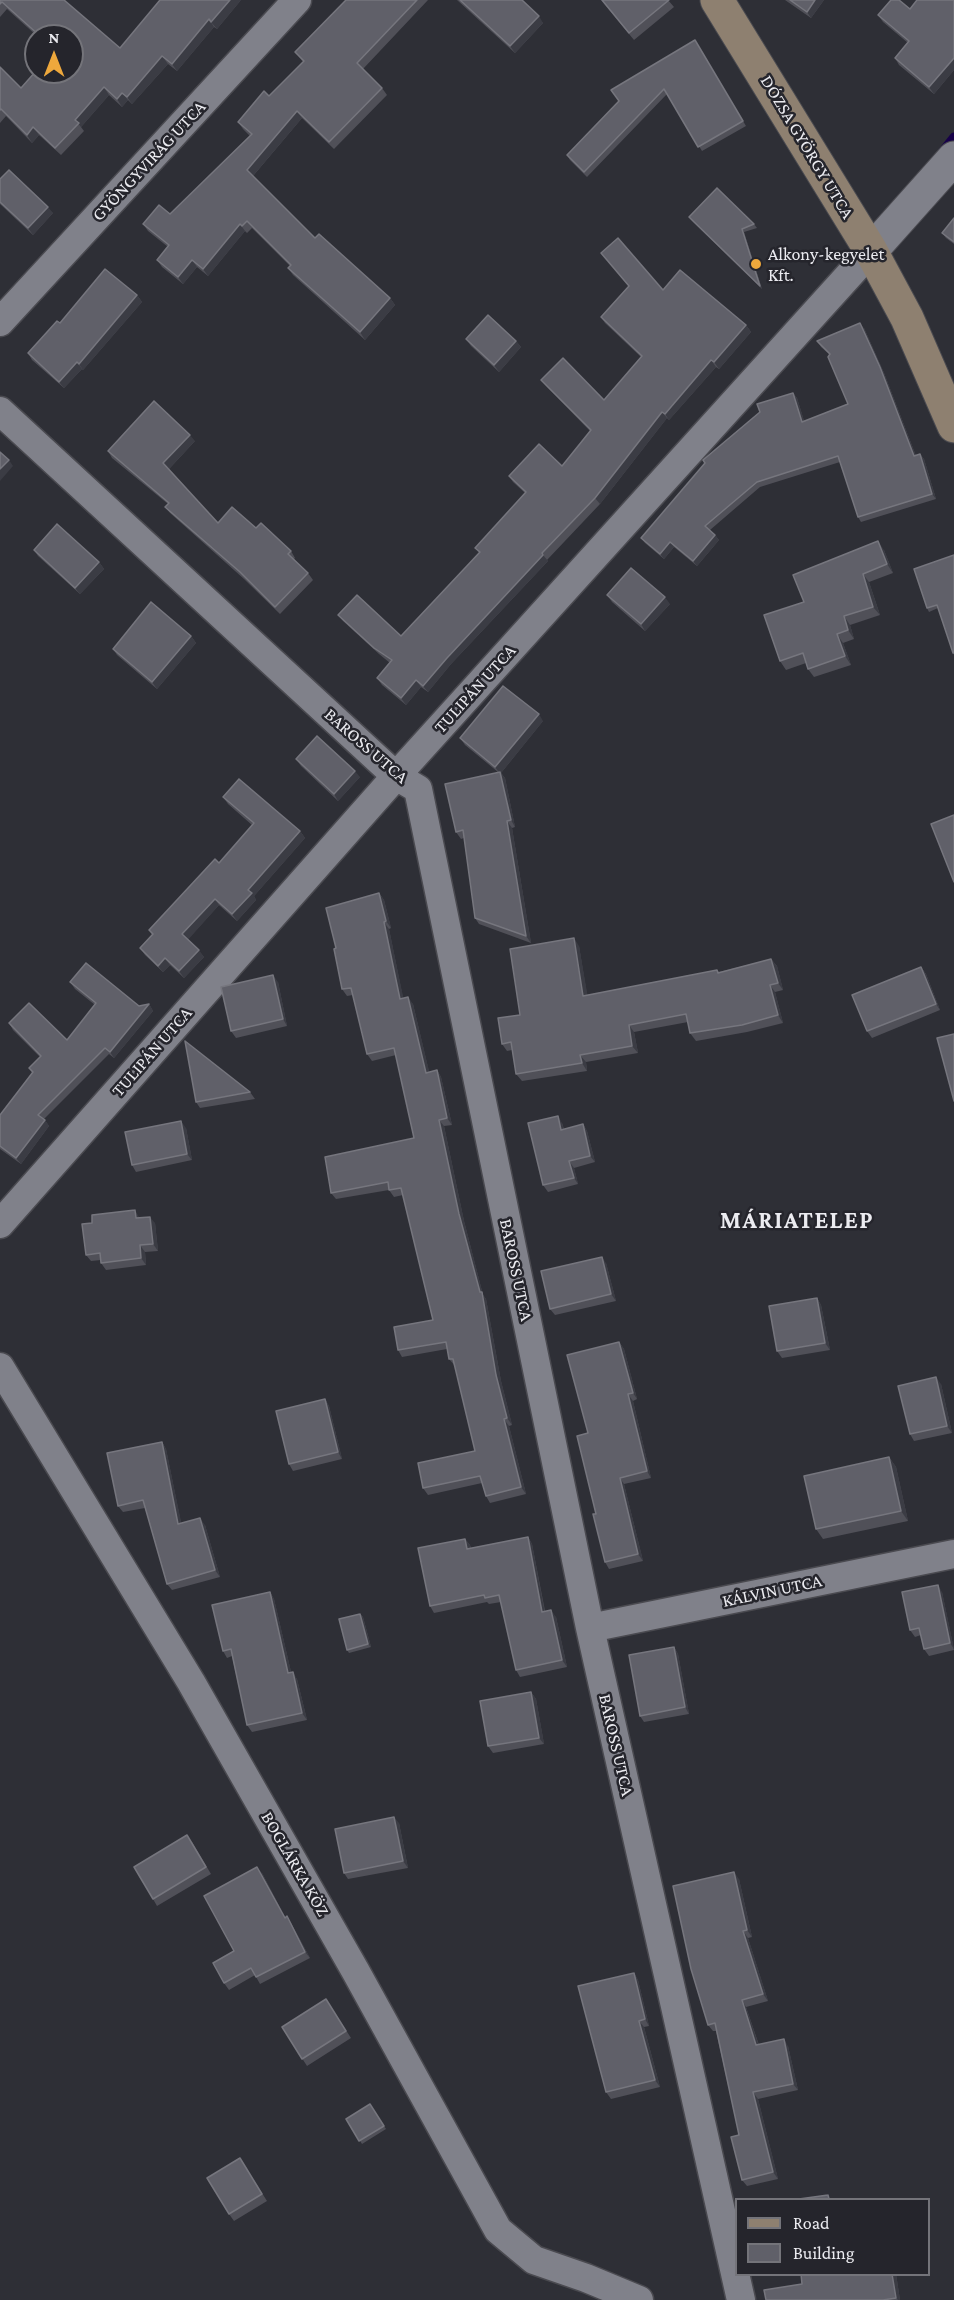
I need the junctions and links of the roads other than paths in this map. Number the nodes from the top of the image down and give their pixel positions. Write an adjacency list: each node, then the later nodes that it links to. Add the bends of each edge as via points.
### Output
1 (297, 0): 5 (street, GYÖNGYVIRÁG UTCA)
2 (717, 0): 4 (main road, DÓZSA GYÖRGY UTCA)
3 (954, 158): 4 (street, TULIPÁN UTCA)
4 (871, 251): 6 (main road, DÓZSA GYÖRGY UTCA); 9 (street, TULIPÁN UTCA)
5 (0, 322)
6 (946, 392): 8 (main road, DÓZSA GYÖRGY UTCA)
7 (0, 411): 9 (street, BAROSS UTCA)
8 (954, 426)
9 (396, 776): 10 (street, TULIPÁN UTCA); 13 (street, BAROSS UTCA, via 418,789)
10 (0, 1224)
11 (0, 1367): 16 (street, BOGLÁRKA KÖZ, via 191,1682 498,2230 534,2260)
12 (954, 1554): 13 (street, KÁLVIN UTCA)
13 (590, 1628): 14 (street, BAROSS UTCA)
14 (735, 2273)
15 (736, 2276): 17 (street, BAROSS UTCA)
16 (639, 2300)
17 (741, 2300)

